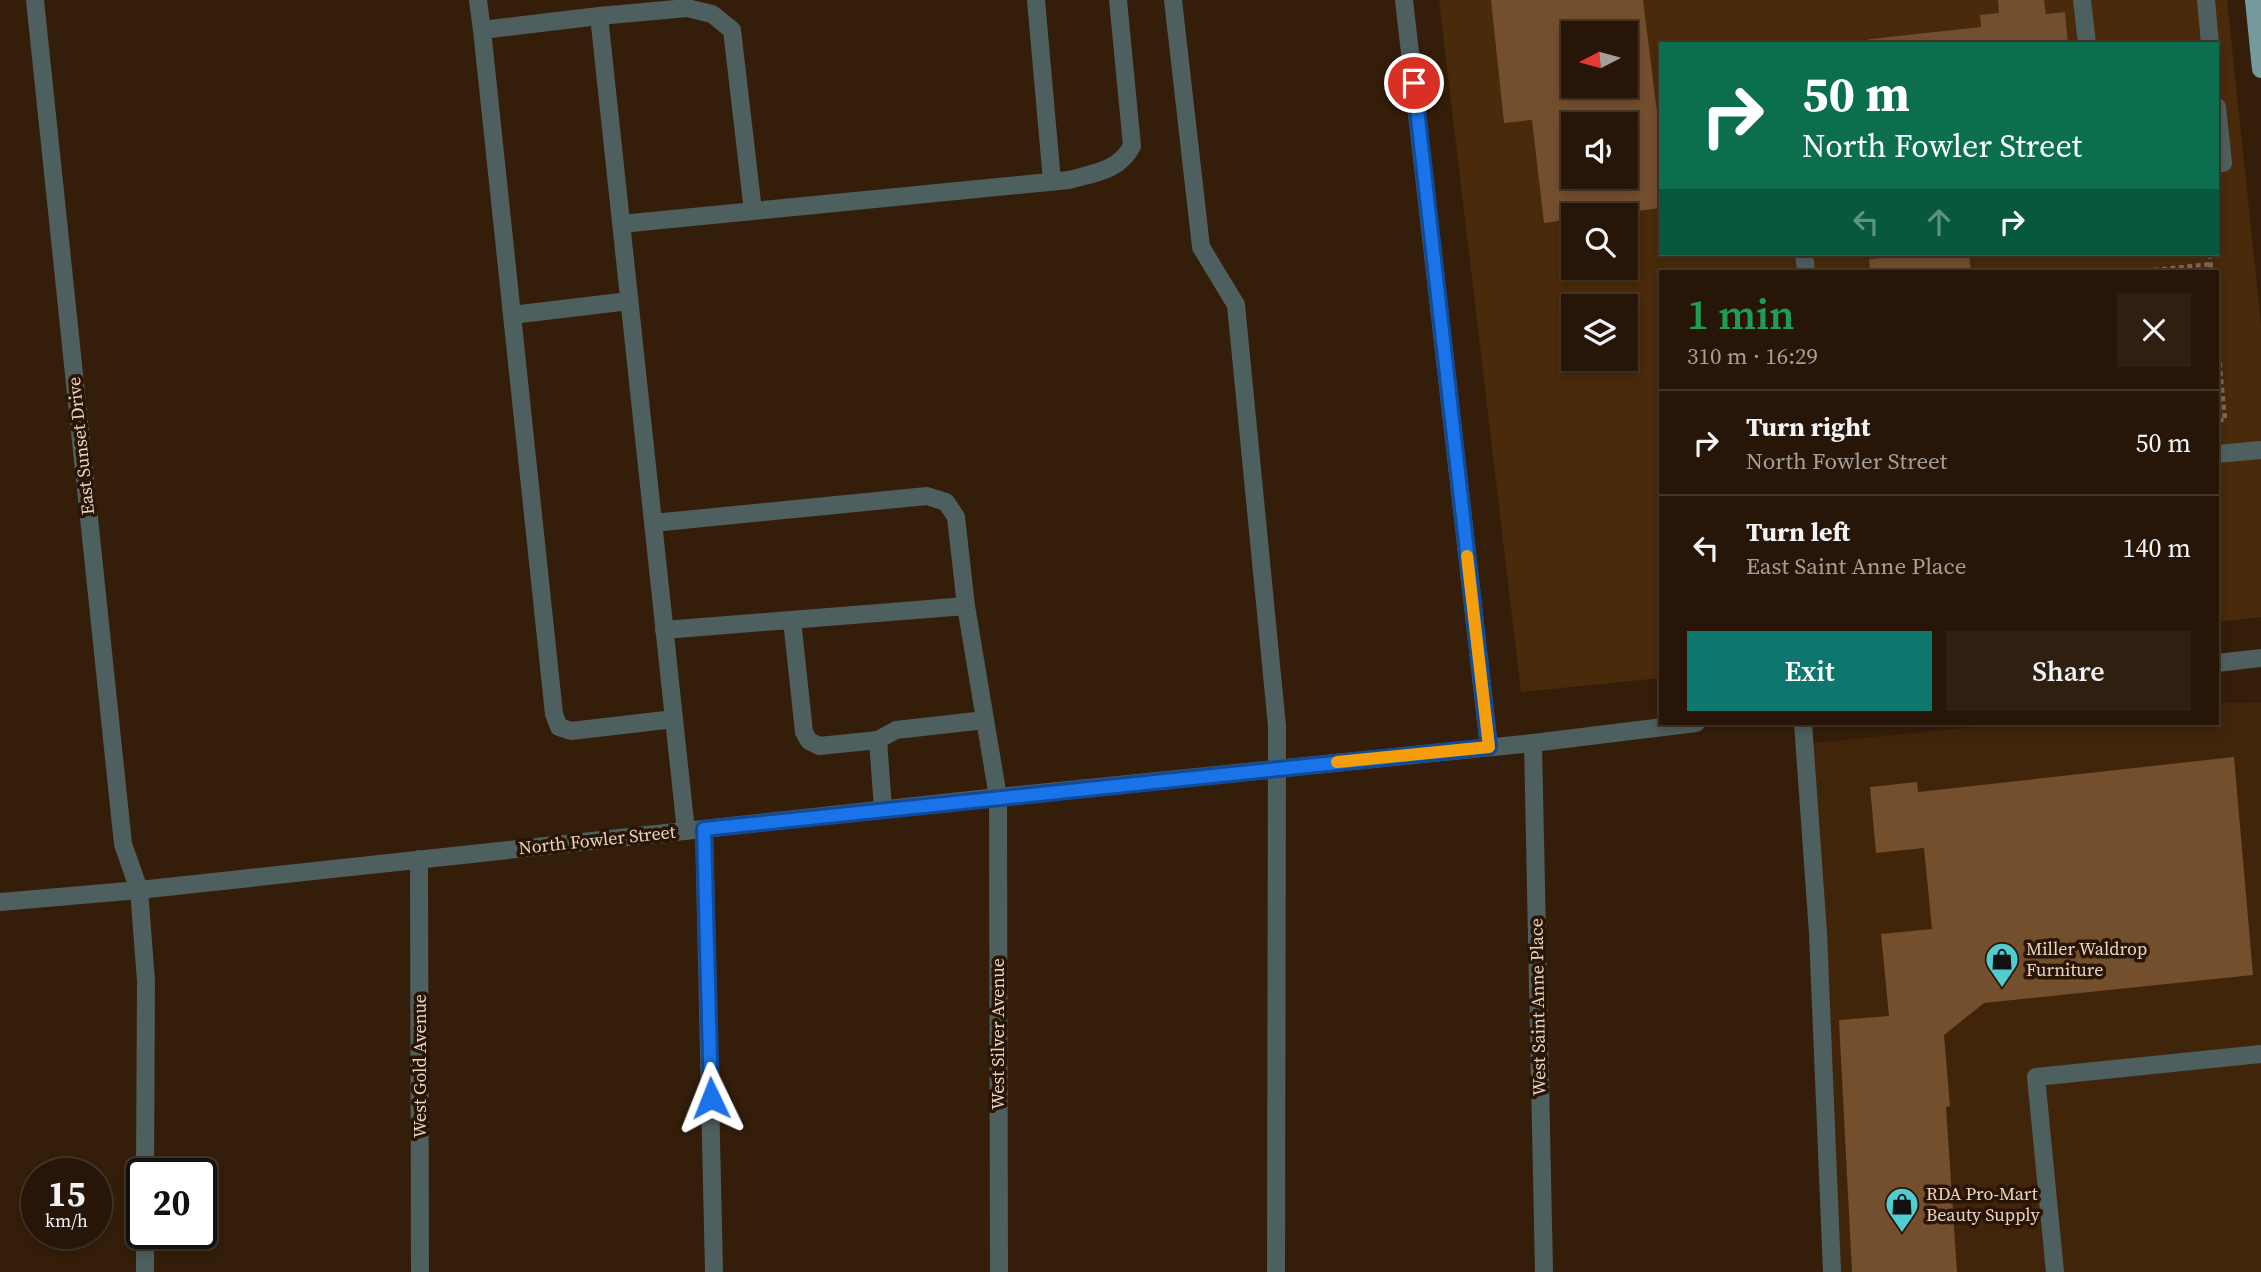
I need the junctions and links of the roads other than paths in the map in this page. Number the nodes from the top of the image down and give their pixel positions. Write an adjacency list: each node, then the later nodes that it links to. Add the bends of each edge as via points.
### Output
1 (35, 0): 42 (street, East Sunset Drive, via 123,844)
2 (478, 0): 11 (street)
3 (1037, 0): 17 (street)
4 (1118, 0): 17 (street, via 1132,146 1116,166)
5 (1173, 0): 37 (street, via 1201,247 1236,304 1277,726)
6 (1404, 0): 36 (street)
7 (2082, 0): 12 (street)
8 (2206, 0): 13 (street)
9 (2254, 0): 14 (main road)
10 (598, 16): 11 (street); 18 (street, via 687,8 712,13 732,30); 19 (street)
11 (482, 30): 21 (street)
12 (2087, 42)
13 (2210, 42)
14 (2261, 69)
15 (2219, 126): 16 (street, via 2223,163)
16 (2219, 163)
17 (1052, 181): 18 (street)
18 (753, 211): 19 (street)
19 (621, 223): 20 (street)
20 (629, 301): 21 (street); 24 (street)
21 (512, 315): 30 (street, via 559,727 570,731)
22 (2261, 450): 23 (street)
23 (2219, 454)
24 (653, 523): 25 (street, West Silver Avenue, via 927,496 946,502 956,517); 27 (street)
25 (966, 606): 26 (street); 31 (street, West Silver Avenue)
26 (792, 620): 27 (street); 34 (street, via 804,732 809,741 819,746)
27 (664, 630): 30 (street)
28 (2261, 658): 29 (street)
29 (2219, 663)
30 (674, 719): 40 (street)
31 (985, 720): 34 (street, via 896,730); 38 (street, West Silver Avenue)
32 (1680, 725): 35 (street, North Fowler Street)
33 (1802, 725): 53 (street, via 1818,933)
34 (878, 740): 39 (street)
35 (1533, 743): 36 (street, North Fowler Street); 52 (street, West Saint Anne Place)
36 (1489, 747): 37 (street, North Fowler Street)
37 (1276, 768): 38 (street, North Fowler Street); 51 (street)
38 (998, 797): 39 (street, North Fowler Street); 50 (street, West Silver Avenue)
39 (883, 810): 40 (street, North Fowler Street)
40 (695, 830): 41 (street, North Fowler Street); 49 (street)
41 (419, 859): 42 (street, North Fowler Street); 48 (street, West Gold Avenue)
42 (139, 890): 43 (street, North Fowler Street); 45 (street, East Sunset Drive, via 146,981)
43 (0, 902)
44 (2261, 1054): 54 (street, via 2036,1077)
45 (145, 1158)
46 (145, 1249): 47 (street)
47 (145, 1272)
48 (420, 1272)
49 (714, 1272)
50 (999, 1272)
51 (1276, 1272)
52 (1544, 1272)
53 (1832, 1272)
54 (2055, 1272)

